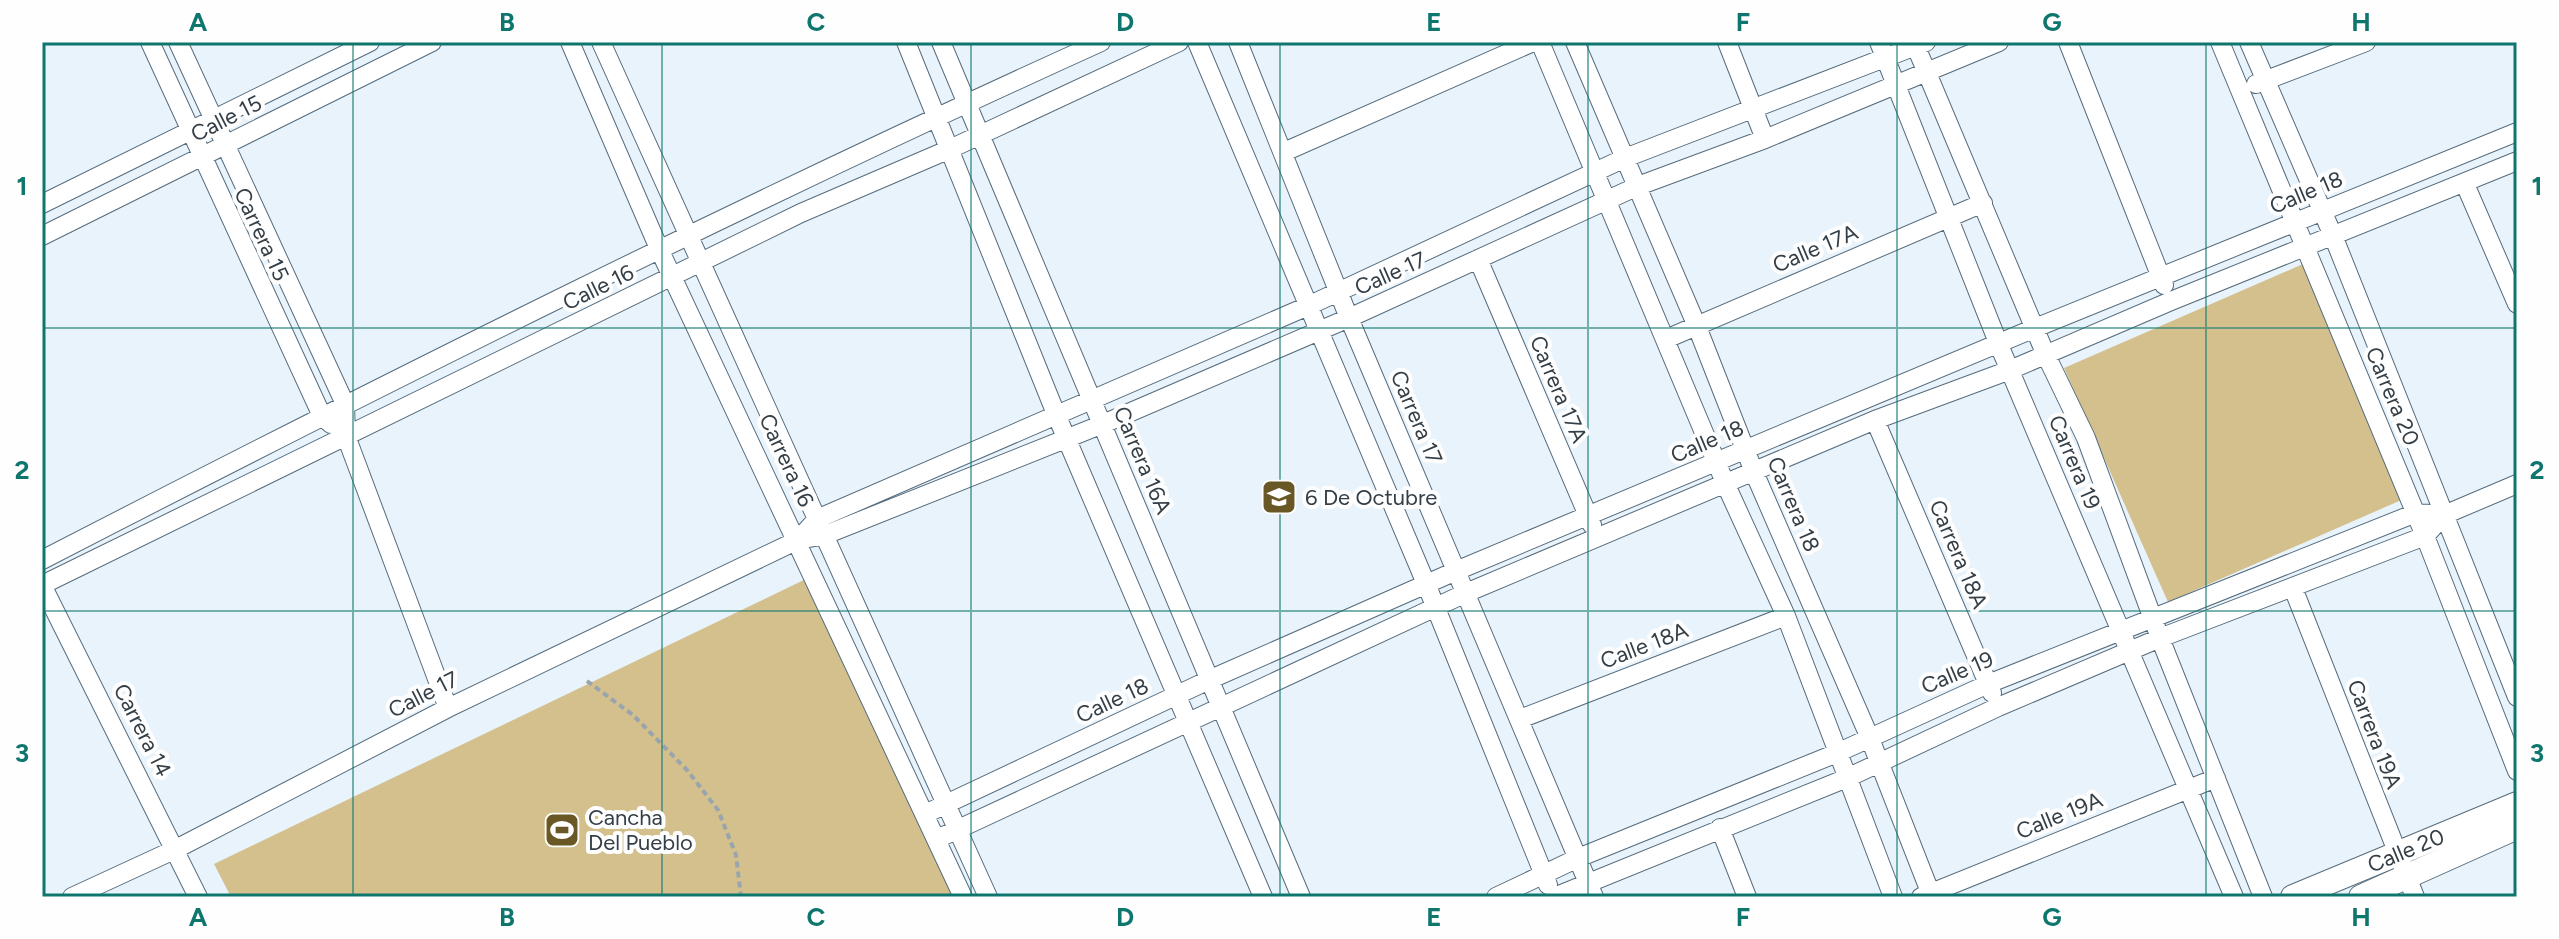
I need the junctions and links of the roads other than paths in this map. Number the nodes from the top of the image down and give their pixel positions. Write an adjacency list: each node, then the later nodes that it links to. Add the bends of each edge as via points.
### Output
1 (150, 42): 33 (street, Carrera 15)
2 (178, 42): 32 (street, Carrera 15)
3 (370, 42): 32 (street, Calle 15)
4 (432, 42): 37 (street, Calle 15)
5 (570, 42): 56 (street, Carrera 16)
6 (601, 42): 53 (street, Carrera 16)
7 (906, 42): 31 (street)
8 (941, 42): 29 (street, Carrera 16A)
9 (1101, 42): 29 (street, Calle 16)
10 (1179, 42): 35 (street, Calle 16)
11 (1197, 42): 64 (street)
12 (1238, 42): 39 (street, Carrera 17)
13 (1533, 42): 39 (street)
14 (1540, 42): 43 (street)
15 (1575, 42): 41 (street, Carrera 18)
16 (1727, 42): 30 (street)
17 (1879, 42): 24 (street, Carrera 19)
18 (1999, 42): 25 (street, Calle 17)
19 (2068, 42): 60 (street)
20 (2220, 42): 28 (street, Carrera 20)
21 (2249, 42): 26 (street, Carrera 20)
22 (2366, 42): 26 (street)
23 (1919, 43): 24 (street, Calle 17); 25 (street, Carrera 19)
24 (1886, 60): 27 (street, Carrera 19); 30 (street, Calle 17)
25 (1927, 72): 27 (street, Calle 17); 47 (street, Carrera 19)
26 (2265, 81): 28 (street); 49 (street, Carrera 20)
27 (1896, 86): 36 (street, Calle 17); 50 (street, Carrera 19)
28 (2242, 90): 51 (street, Carrera 20)
29 (967, 103): 31 (street, Calle 16); 35 (street, Carrera 16A)
30 (1755, 110): 36 (street); 41 (street, Calle 17)
31 (936, 116): 38 (street); 53 (street, Calle 16)
32 (214, 119): 33 (street, Calle 15); 37 (street, Carrera 15)
33 (191, 132): 40 (street, Carrera 15); 48 (street, Calle 15)
34 (2517, 132): 49 (street, Calle 18)
35 (980, 134): 38 (street, Calle 16); 73 (street, Carrera 16A)
36 (1765, 139): 45 (street, Calle 17)
37 (225, 145): 40 (street, Calle 15); 74 (street, Carrera 15)
38 (950, 149): 58 (street, Calle 16); 75 (street)
39 (1284, 152): 61 (street, Carrera 17)
40 (201, 158): 52 (street, Calle 15); 76 (street, Carrera 15)
41 (1625, 158): 43 (street, Calle 17); 45 (street, Carrera 18)
42 (2517, 161): 44 (street)
43 (1595, 173): 46 (street); 61 (street, Calle 17)
44 (2465, 184): 54 (street); 63 (street)
45 (1638, 186): 46 (street, Calle 17); 66 (street, Carrera 18)
46 (1606, 200): 57 (street, Calle 17); 69 (street)
47 (1983, 203): 50 (street, Calle 17A); 67 (street, Carrera 19)
48 (42, 204)
49 (2320, 211): 51 (street, Calle 18); 54 (street, Carrera 20)
50 (1950, 218): 66 (street, Calle 17A); 70 (street, Carrera 19)
51 (2295, 223): 55 (street, Carrera 20); 60 (street, Calle 18)
52 (42, 236)
53 (688, 237): 56 (street, Calle 16); 58 (street, Carrera 16)
54 (2334, 238): 55 (street); 87 (street, Carrera 20)
55 (2306, 249): 62 (street); 86 (street, Carrera 20)
56 (660, 251): 59 (street, Carrera 16); 74 (street, Calle 16)
57 (1478, 259): 65 (street, Calle 17); 88 (street, Carrera 17A)
58 (700, 262): 59 (street, Calle 16); 89 (street, Carrera 16)
59 (673, 277): 79 (street, Calle 16); 92 (street, Carrera 16)
60 (2161, 277): 62 (street); 67 (street, Calle 18)
61 (1339, 290): 64 (street, Calle 17); 65 (street, Carrera 17)
62 (2171, 301): 71 (street)
63 (2517, 304)
64 (1308, 306): 68 (street); 73 (street, Calle 17)
65 (1349, 318): 68 (street, Calle 17); 94 (street, Carrera 17)
66 (1696, 324): 69 (street, Calle 17A); 81 (street, Carrera 18)
67 (2035, 328): 70 (street, Calle 18); 71 (street, Carrera 19)
68 (1319, 330): 78 (street, Calle 17); 96 (street)
69 (1666, 339): 82 (street)
70 (1999, 345): 72 (street, Carrera 19); 81 (street, Calle 18)
71 (2045, 353): 72 (street); 101 (street, Carrera 19, via 2086,438)
72 (2010, 370): 77 (street); 102 (street, Carrera 19)
73 (1090, 398): 75 (street, Calle 17); 78 (street, Carrera 16A)
74 (345, 404): 76 (street, Calle 16); 79 (street, Carrera 15)
75 (1056, 414): 80 (street); 89 (street, Calle 17)
76 (322, 416): 79 (street, Carrera 15); 93 (street, Calle 16)
77 (1875, 420): 83 (street); 108 (street, Carrera 18A)
78 (1103, 424): 80 (street, Calle 17); 107 (street, Carrera 16A)
79 (346, 436): 95 (street, Calle 16); 113 (street, Carrera 15)
80 (1067, 439): 89 (street, Calle 17); 109 (street)
81 (1745, 451): 82 (street, Calle 18); 83 (street, Carrera 18)
82 (1717, 463): 85 (street); 88 (street, Calle 18)
83 (1754, 472): 85 (street); 116 (street, Carrera 18)
84 (2517, 484): 87 (street, Calle 19)
85 (1726, 485): 91 (street); 100 (street)
86 (2416, 513): 87 (street, Calle 19); 90 (street, Carrera 20); 101 (street, Calle 19)
87 (2444, 515): 90 (street, Calle 19); 105 (street, Carrera 20)
88 (1588, 516): 91 (street, Carrera 17A); 94 (street, Calle 18)
89 (821, 527): 92 (street, Calle 17); 124 (street, Carrera 16)
90 (2425, 536): 97 (street, Calle 19); 106 (street, Carrera 20)
91 (1597, 537): 98 (street)
92 (798, 540): 113 (street, Calle 17); 125 (street, Carrera 16)
93 (42, 560)
94 (1456, 571): 96 (street, Calle 18); 98 (street, Carrera 17)
95 (42, 585): 130 (street, Carrera 14)
96 (1427, 586): 99 (street); 107 (street, Calle 18)
97 (2293, 588): 103 (street, Calle 19); 133 (street, Carrera 19A)
98 (1466, 593): 99 (street); 114 (street, Carrera 17)
99 (1436, 608): 111 (street); 132 (street)
100 (1786, 616): 114 (street, Calle 18A); 117 (street)
101 (2153, 618): 102 (street, Calle 19); 103 (street, Carrera 19)
102 (2120, 632): 104 (street, Carrera 19); 108 (street, Calle 19)
103 (2160, 638): 104 (street, Calle 19); 121 (street, Carrera 19)
104 (2129, 652): 112 (street, Calle 19); 122 (street, Carrera 19)
105 (2510, 658): 106 (street); 110 (street, Carrera 20)
106 (2479, 669): 119 (street, Carrera 20)
107 (1211, 679): 109 (street, Calle 18); 111 (street, Carrera 16A)
108 (1988, 684): 112 (street, Carrera 18A); 116 (street, Calle 19)
109 (1177, 696): 115 (street); 124 (street, Calle 18)
110 (2517, 697)
111 (1222, 704): 115 (street); 141 (street, Carrera 16A)
112 (1998, 707): 118 (street, Calle 19)
113 (448, 708): 130 (street, Calle 17)
114 (1520, 719): 131 (street, Carrera 17)
115 (1188, 722): 128 (street); 140 (street)
116 (1869, 736): 117 (street, Calle 19); 118 (street, Carrera 18)
117 (1837, 753): 120 (street); 131 (street, Calle 19)
118 (1879, 761): 120 (street, Calle 19); 135 (street, Carrera 18)
119 (2517, 771)
120 (1847, 778): 127 (street, Calle 19); 145 (street)
121 (2216, 778): 122 (street, Calle 19A); 147 (street, Carrera 19)
122 (2188, 790): 135 (street, Calle 19A); 146 (street, Carrera 19)
123 (2517, 804): 133 (street, Calle 20)
124 (946, 806): 125 (street, Calle 18); 128 (street, Carrera 16)
125 (925, 814): 129 (street, Carrera 16)
126 (2517, 827): 133 (street, Calle 20)
127 (1720, 828): 134 (street, Calle 19); 144 (street)
128 (958, 831): 129 (street); 139 (street, Carrera 16)
129 (937, 839): 138 (street, Carrera 16)
130 (176, 849): 136 (street, Calle 17); 137 (street, Carrera 14)
131 (1578, 858): 132 (street, Calle 19); 134 (street, Carrera 17)
132 (1544, 874): 142 (street, Calle 19); 143 (street)
133 (2406, 877): 148 (street, Calle 20); 149 (street, Calle 20)
134 (1591, 889): 143 (street, Calle 19)
135 (1927, 896)
136 (72, 897)
137 (198, 897)
138 (963, 897)
139 (988, 897)
140 (1263, 897)
141 (1301, 897)
142 (1496, 897)
143 (1554, 897)
144 (1747, 897)
145 (1893, 897)
146 (2234, 897)
147 (2263, 897)
148 (2293, 897)
149 (2361, 897)

